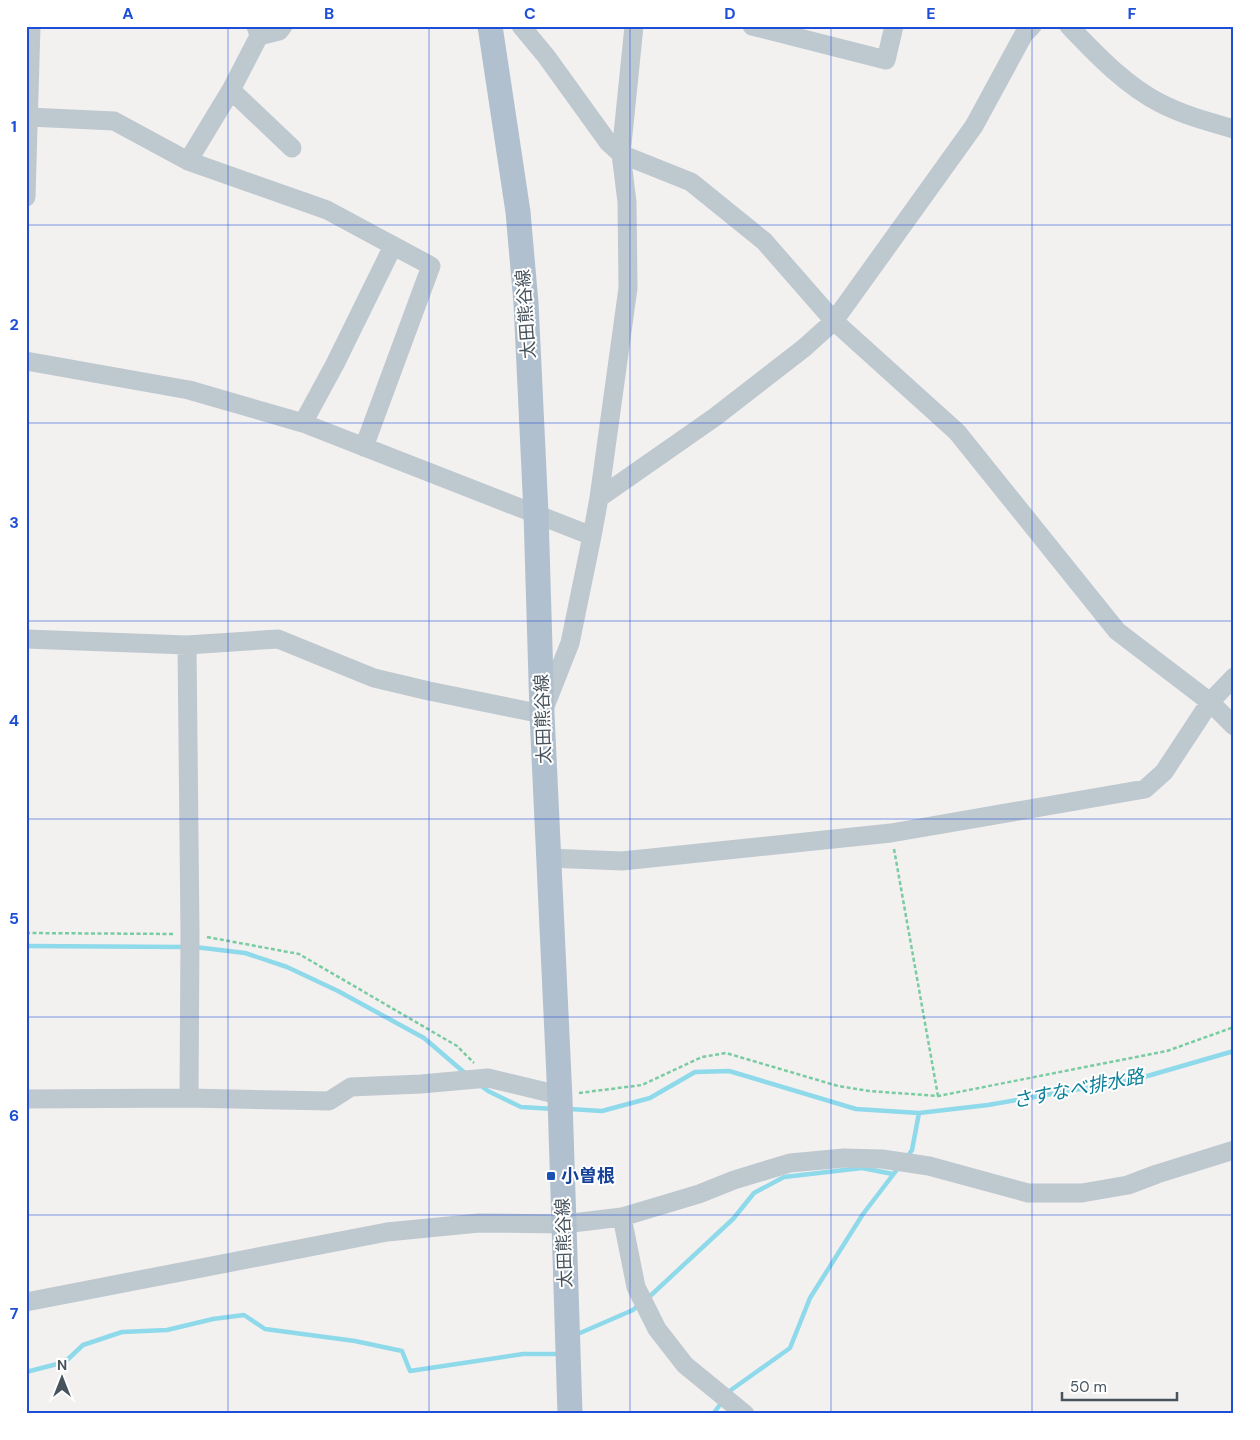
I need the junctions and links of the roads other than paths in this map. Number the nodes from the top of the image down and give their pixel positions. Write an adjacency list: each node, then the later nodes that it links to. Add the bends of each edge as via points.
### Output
1 (31, 26): 12 (street)
2 (283, 26): 10 (street, via 279,31)
3 (490, 26): 24 (main road, 太田熊谷線, via 518,212 526,303)
4 (520, 26): 15 (street, via 546,56 608,142)
5 (634, 26): 15 (street)
6 (752, 26): 7 (street, via 886,60)
7 (894, 26)
8 (1032, 26): 19 (street, via 1024,34 974,126)
9 (1069, 26): 13 (street, via 1106,65 1160,103)
10 (257, 31): 11 (street)
11 (231, 90): 14 (street); 16 (street)
12 (29, 117): 16 (street, via 114,121); 17 (street)
13 (1234, 128)
14 (292, 148)
15 (621, 154): 19 (street, via 698,188 764,241); 23 (street, via 627,202 628,288)
16 (188, 161): 18 (street, via 327,210)
17 (26, 197)
18 (394, 246): 21 (street); 22 (street, via 430,266)
19 (834, 322): 23 (street, via 715,417); 29 (street, via 957,432 1117,630)
20 (26, 361): 21 (street, via 189,390)
21 (303, 423): 22 (street)
22 (364, 447): 24 (street)
23 (599, 498): 25 (street)
24 (536, 513): 25 (street); 30 (main road, 太田熊谷線)
25 (592, 536): 30 (street, via 570,643)
26 (26, 638): 27 (street)
27 (186, 645): 30 (street, via 278,639 374,678); 34 (street)
28 (1234, 677): 29 (street)
29 (1210, 702): 31 (street); 32 (street, via 1164,772 1145,789 891,833 622,861)
30 (542, 714): 32 (main road, 太田熊谷線)
31 (1234, 726)
32 (548, 858): 35 (main road, 太田熊谷線)
33 (26, 1098): 34 (street)
34 (189, 1098): 35 (street, via 329,1101 351,1087 488,1078)
35 (560, 1104): 38 (main road, 太田熊谷線)
36 (1234, 1150): 37 (street, via 1128,1185 1082,1193 1028,1193 929,1166 891,1160 844,1158 790,1163)
37 (622, 1217): 38 (street); 40 (street, via 636,1287 657,1329 685,1366)
38 (564, 1224): 39 (street, via 479,1222 387,1232); 41 (main road, 太田熊谷線)
39 (26, 1302)
40 (739, 1409)
41 (570, 1414)

